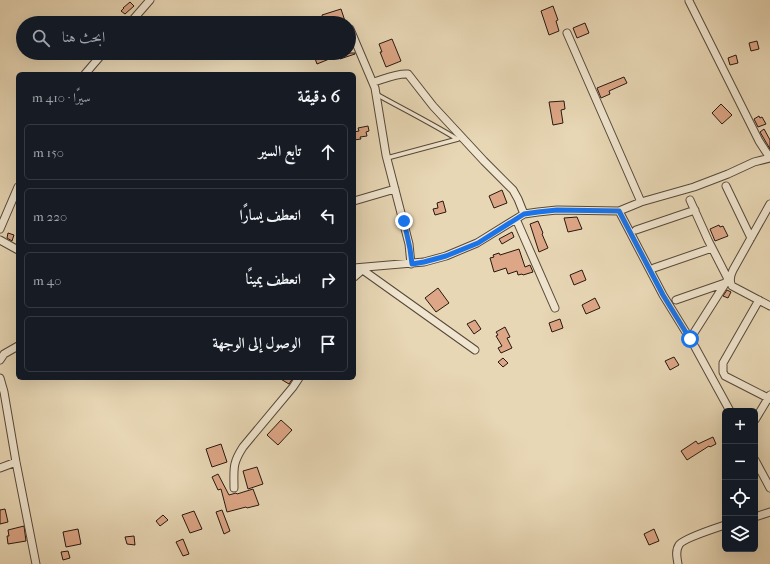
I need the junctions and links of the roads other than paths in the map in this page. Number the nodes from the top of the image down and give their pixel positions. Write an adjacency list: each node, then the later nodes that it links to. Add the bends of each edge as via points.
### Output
1 (150, 0): 3 (street)
2 (690, 1): 12 (street, via 759,141)
3 (136, 16)
4 (567, 33): 18 (street)
5 (356, 42): 8 (street)
6 (98, 60): 7 (street)
7 (87, 72)
8 (374, 82): 9 (street); 10 (street, via 408,74)
9 (376, 94): 10 (lane); 11 (street)
10 (460, 139): 11 (lane); 22 (street, via 513,190)
11 (387, 158): 14 (street)
12 (770, 158): 18 (street, via 694,187)
13 (726, 186): 26 (street)
14 (395, 189): 16 (street); 30 (street)
15 (16, 193): 24 (street)
16 (356, 199)
17 (690, 200): 20 (street)
18 (641, 202): 21 (street)
19 (770, 204): 26 (street)
20 (695, 210): 25 (street); 28 (street)
21 (619, 211): 22 (street, via 557,210); 38 (street, via 663,295)
22 (524, 214): 23 (street)
23 (516, 219): 30 (street, via 478,243 446,256); 37 (street)
24 (0, 229)
25 (636, 230)
26 (750, 238): 33 (street)
27 (0, 240): 29 (street)
28 (712, 248): 31 (street); 33 (street)
29 (16, 249)
30 (412, 264): 32 (street)
31 (654, 268)
32 (359, 269): 40 (street)
33 (729, 281): 34 (street); 35 (street, via 735,288); 38 (street)
34 (676, 300)
35 (758, 300): 36 (street); 44 (street, via 723,363 723,370 726,376)
36 (770, 306)
37 (555, 308)
38 (690, 339): 45 (street)
39 (16, 347): 41 (street, via 4,354)
40 (475, 350)
41 (0, 360)
42 (0, 378): 46 (street)
43 (298, 380): 52 (street, via 237,457 234,467)
44 (769, 397): 47 (street)
45 (728, 408)
46 (3, 411): 48 (street)
47 (758, 415)
48 (16, 462): 50 (street); 57 (street)
49 (758, 465): 51 (street)
50 (0, 468)
51 (768, 481): 53 (street)
52 (234, 488)
53 (770, 488)
54 (770, 512): 55 (street)
55 (758, 516)
56 (722, 526): 58 (street, via 681,543 676,552)
57 (36, 564)
58 (678, 564)

